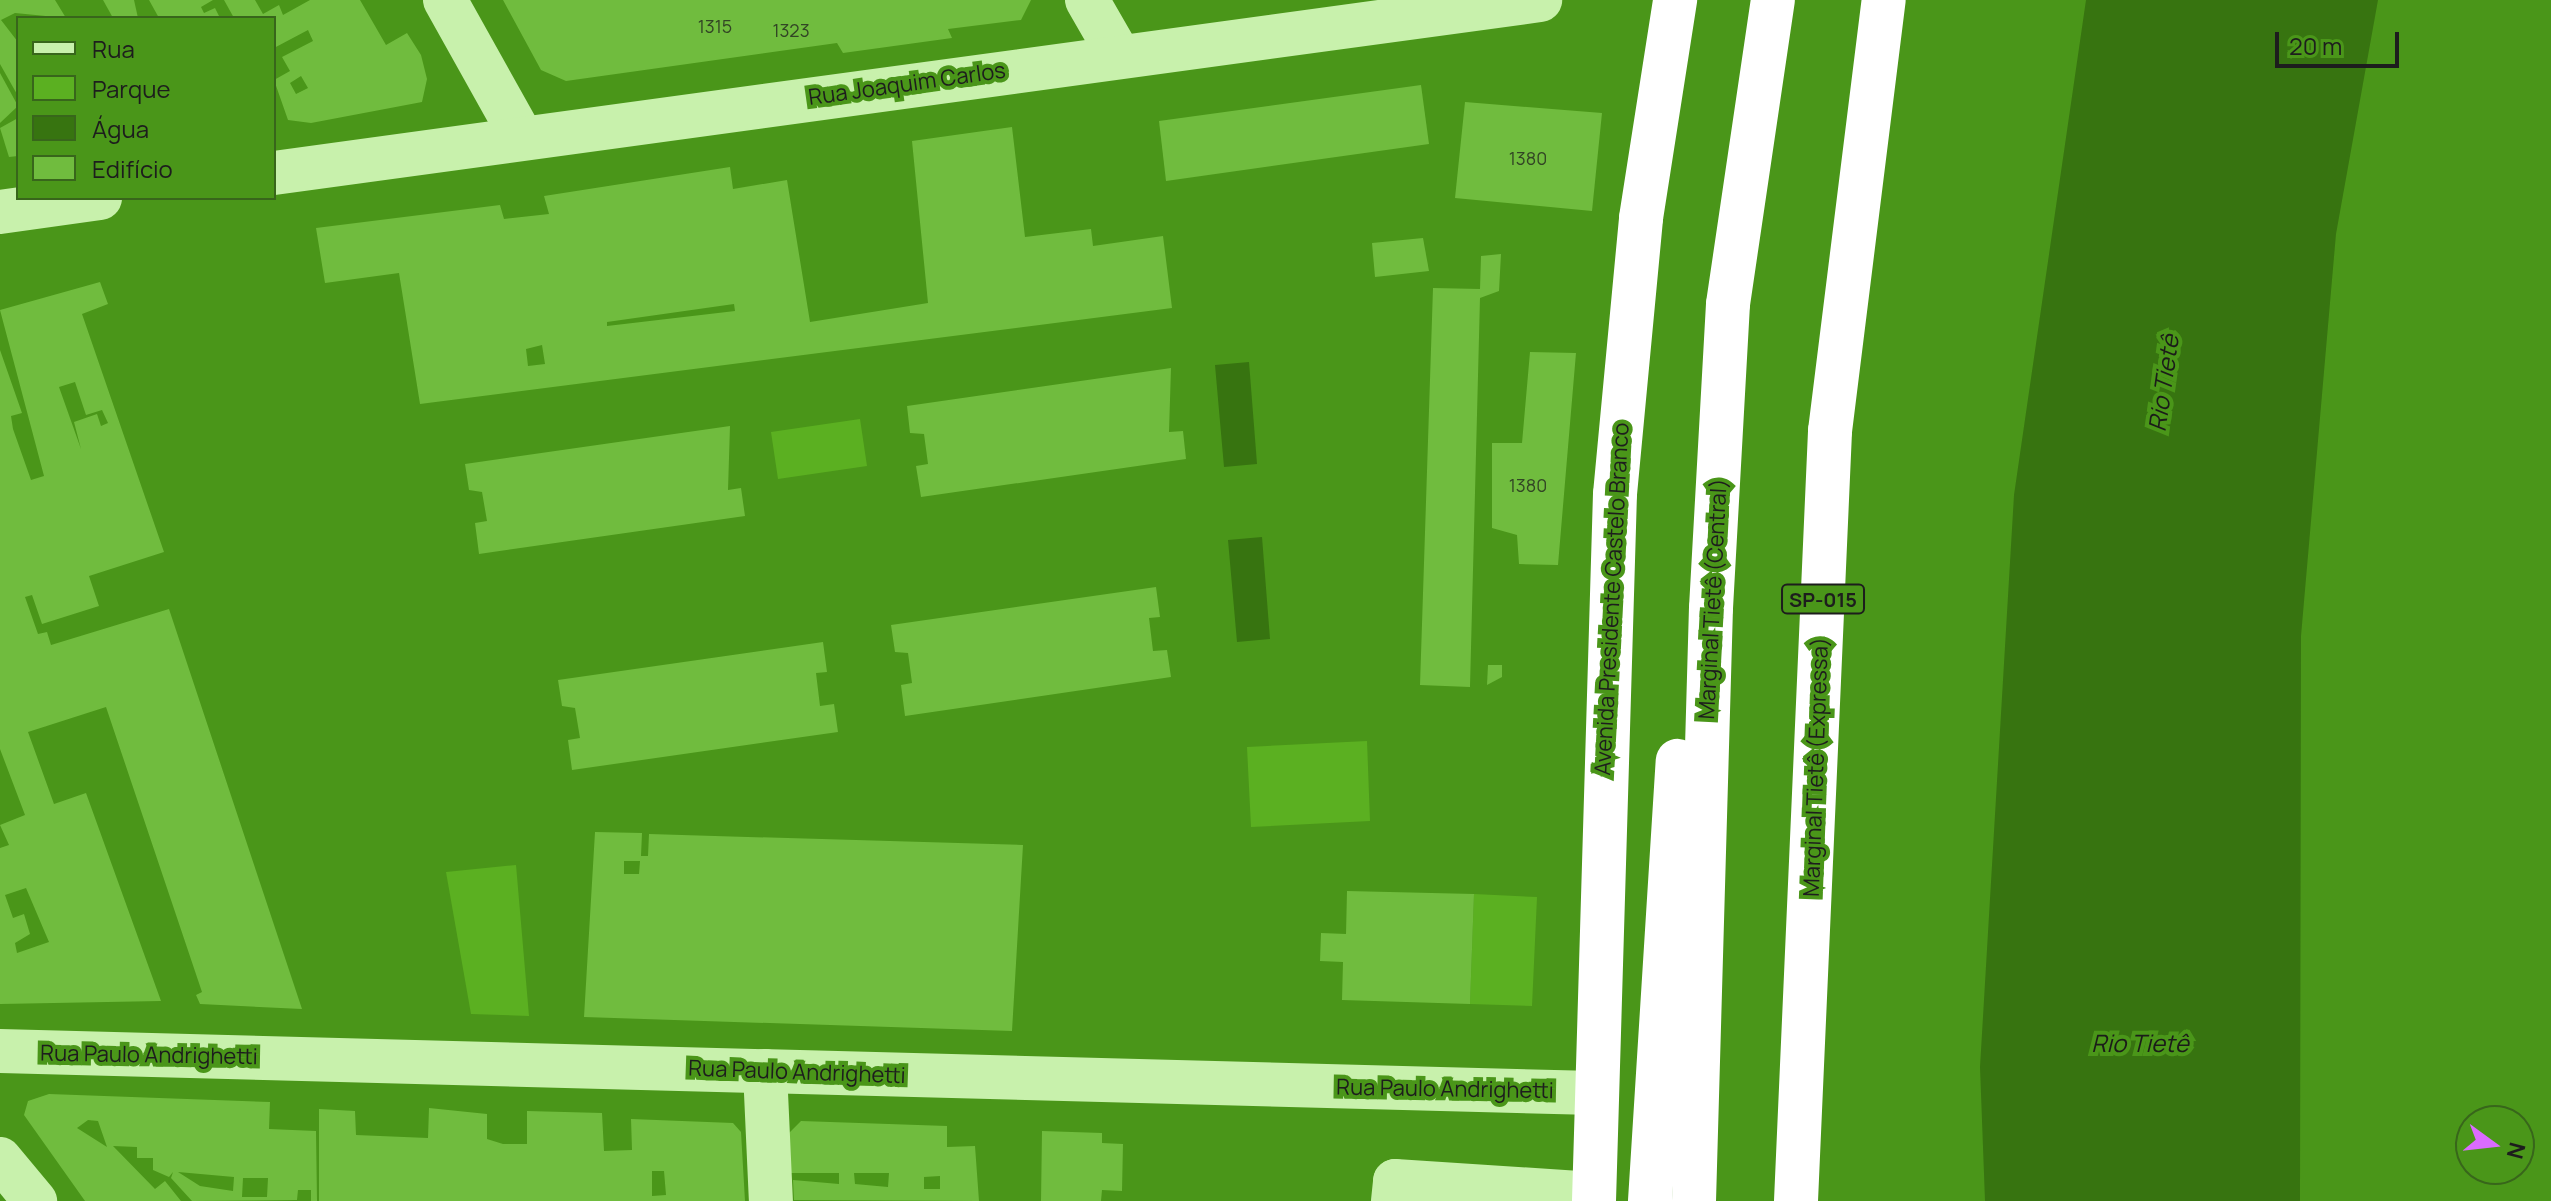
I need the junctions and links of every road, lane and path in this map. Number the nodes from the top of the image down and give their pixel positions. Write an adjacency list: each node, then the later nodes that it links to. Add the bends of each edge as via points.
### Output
1 (445, 0): 8 (street)
2 (1087, 0): 7 (street)
3 (1540, 0): 7 (street, Rua Joaquim Carlos, via 1375,28)
4 (1675, 0): 15 (highway, Avenida Presidente Castelo Branco, via 1641,218 1615,494)
5 (1773, 0): 12 (highway, Marginal Tietê (Central), via 1728,304)
6 (1884, 0): 24 (highway, Marginal Tietê (Expressa) / SP-015, via 1830,431)
7 (1118, 54): 8 (street, Rua Joaquim Carlos)
8 (522, 138): 9 (street, Rua Joaquim Carlos)
9 (276, 173)
10 (86, 200): 11 (street)
11 (0, 212)
12 (1711, 608): 22 (highway, via 1683,684); 23 (highway, Marginal Tietê (Central))
13 (0, 1051): 14 (street, Rua Paulo Andrighetti)
14 (765, 1071): 15 (street, Rua Paulo Andrighetti); 20 (street)
15 (1594, 1093): 18 (highway, Avenida Presidente Castelo Branco)
16 (0, 1159): 19 (street)
17 (1481, 1194): 18 (street); 21 (street, via 1395,1181)
18 (1594, 1198)
19 (35, 1201)
20 (771, 1201)
21 (1393, 1201)
22 (1650, 1201)
23 (1694, 1201)
24 (1796, 1201)

